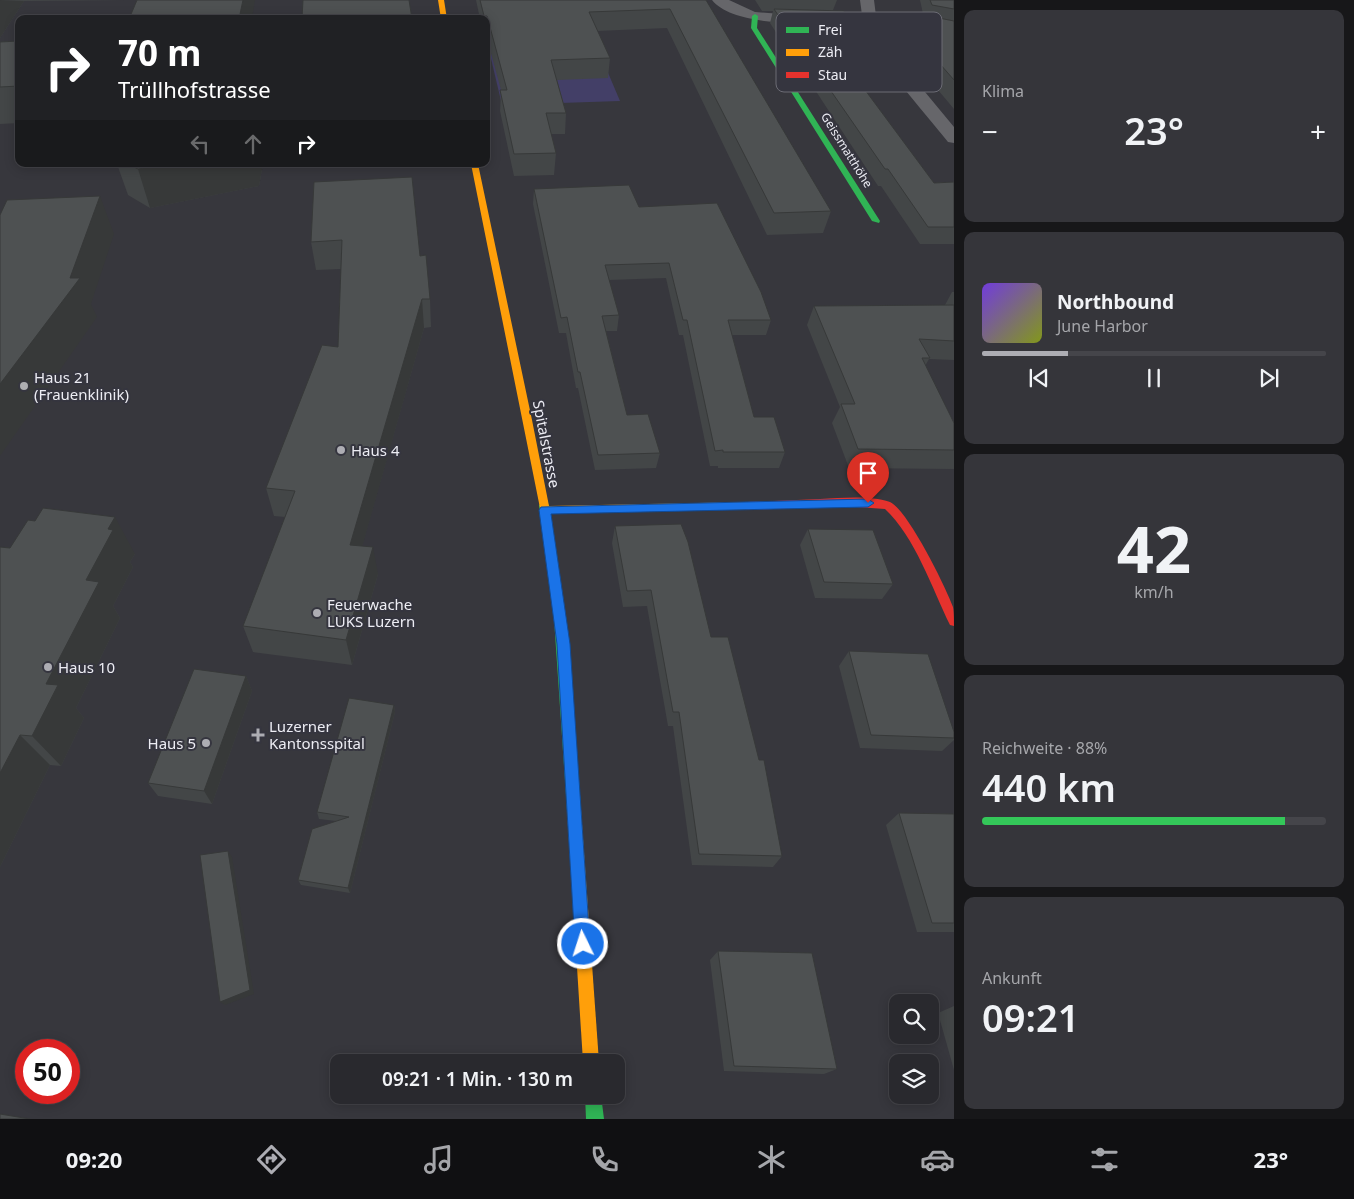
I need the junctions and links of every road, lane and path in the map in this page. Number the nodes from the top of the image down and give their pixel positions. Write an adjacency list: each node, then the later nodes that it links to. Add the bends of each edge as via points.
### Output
1 (441, 0): 3 (main road)
2 (726, 2): 4 (street, via 742,13)
3 (443, 15)
4 (756, 16): 5 (street); 6 (main road, Geissmatthöhe, via 754,28)
5 (776, 18)
6 (776, 63)
7 (794, 92): 11 (main road, Geissmatthöhe)
8 (916, 92): 9 (street)
9 (954, 138)
10 (475, 167): 12 (main road, Spitalstrasse)
11 (876, 222)
12 (545, 510): 13 (main road, via 868,503 888,506 906,526); 14 (main road, Spitalstrasse, via 564,644)
13 (954, 621)
14 (590, 1054)
15 (594, 1104): 16 (main road)
16 (595, 1119)

